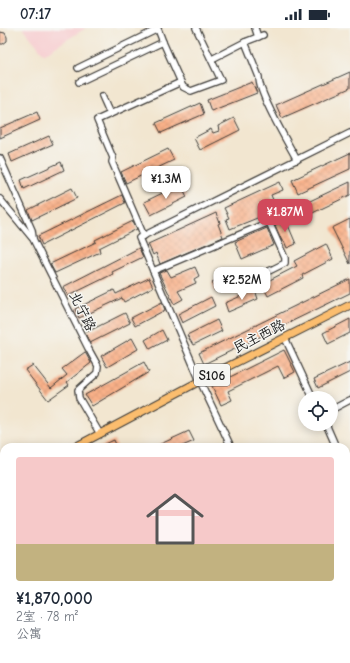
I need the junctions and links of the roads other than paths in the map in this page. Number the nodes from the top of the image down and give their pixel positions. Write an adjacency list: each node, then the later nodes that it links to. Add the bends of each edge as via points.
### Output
1 (196, 28): 5 (street)
2 (254, 28): 4 (street, via 260,36)
3 (163, 42): 6 (street, via 158,29); 7 (street); 8 (street)
4 (246, 42): 5 (street); 13 (street, via 267,103)
5 (212, 59): 8 (street, via 221,80 191,91 183,87)
6 (78, 68)
7 (80, 82)
8 (181, 82): 10 (street)
9 (102, 96): 10 (street)
10 (110, 114): 15 (street, via 97,120)
11 (350, 133): 13 (street)
12 (0, 158): 16 (street, via 32,230)
13 (297, 160): 15 (street)
14 (0, 199): 16 (street, 北宁路)
15 (144, 236): 17 (street, via 139,238)
16 (33, 239): 26 (street, 北宁路, via 98,366 97,373 78,390 79,398)
17 (153, 271): 18 (street, via 269,222 286,258 285,263); 21 (street)
18 (257, 278)
19 (350, 305): 20 (main road, 民主西路 / S106)
20 (285, 338): 21 (main road, 民主西路 / S106); 22 (street)
21 (200, 381): 26 (main road, 民主西路 / S106); 28 (street)
22 (310, 391)
23 (350, 400): 24 (street)
24 (338, 406)
25 (329, 431): 29 (street)
26 (100, 434): 27 (main road, 民主西路 / S106)
27 (83, 443)
28 (229, 443)
29 (334, 443)

